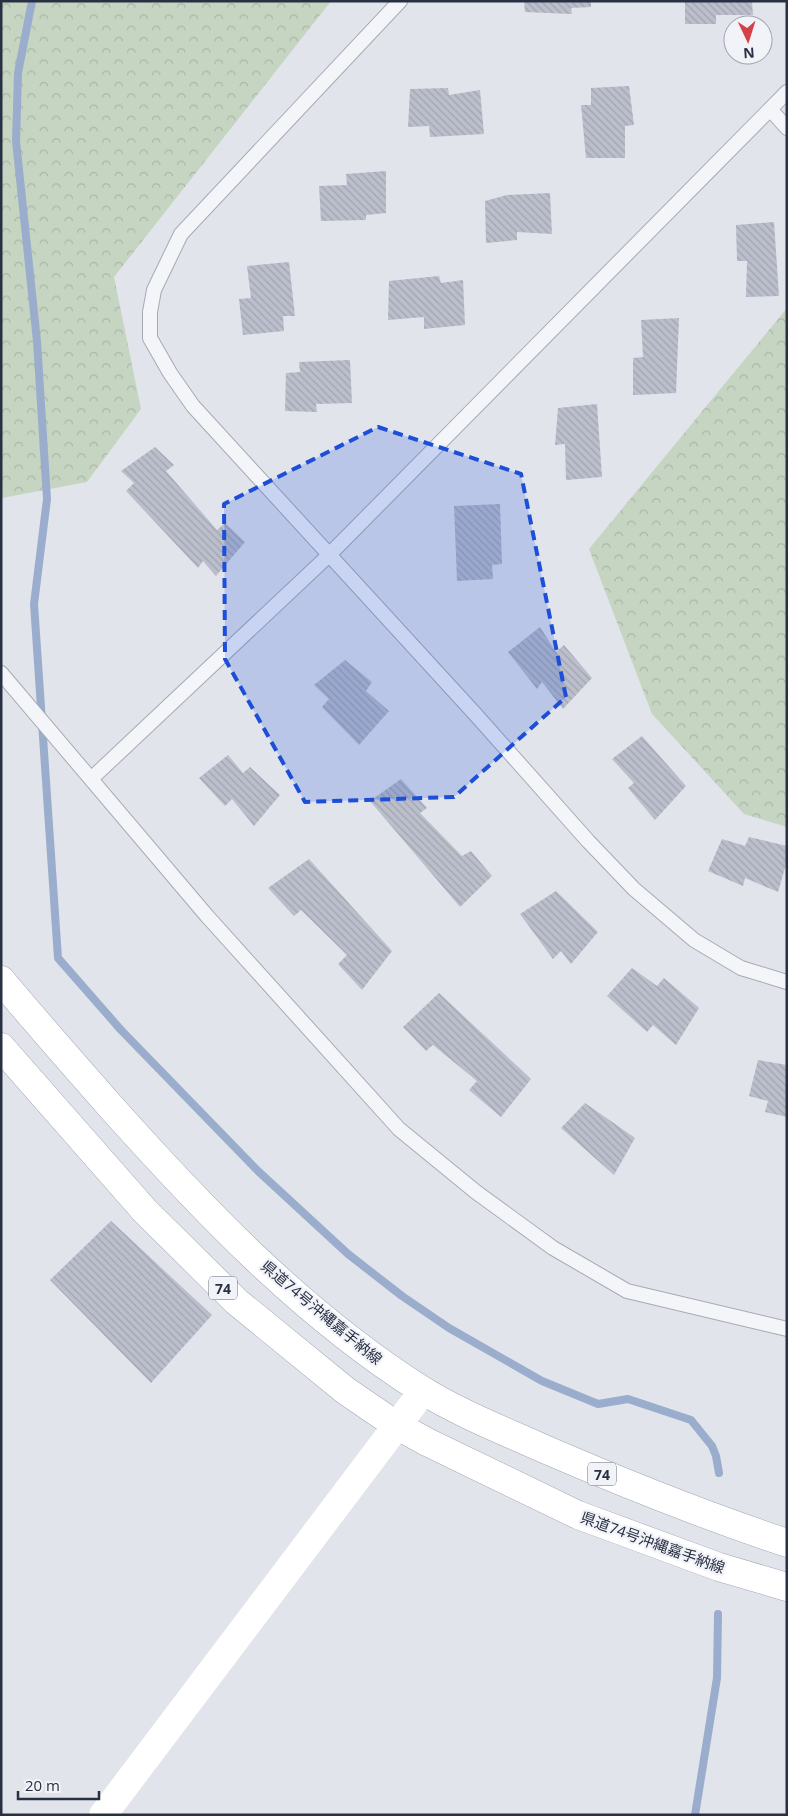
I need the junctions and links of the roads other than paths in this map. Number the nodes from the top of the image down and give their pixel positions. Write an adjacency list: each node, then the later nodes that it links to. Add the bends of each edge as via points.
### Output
1 (400, 1): 5 (lane, via 180,234 154,290 150,312 150,338 193,406)
2 (787, 92): 3 (lane)
3 (770, 109): 4 (lane); 5 (lane)
4 (787, 128)
5 (328, 556): 7 (lane); 9 (lane, via 634,889 694,940 741,968)
6 (1, 674): 7 (lane)
7 (91, 779): 11 (lane, via 207,916 399,1129 476,1192 553,1248 627,1291)
8 (1, 980): 12 (main road, 県道74号沖縄嘉手納線 / 74, via 178,1183 354,1343)
9 (787, 982)
10 (1, 1047): 13 (main road, 県道74号沖縄嘉手納線 / 74, via 145,1211 237,1302 346,1391)
11 (787, 1329)
12 (424, 1391): 13 (main road); 14 (main road, 県道74号沖縄嘉手納線 / 74, via 604,1475 704,1515)
13 (396, 1425): 15 (main road, 県道74号沖縄嘉手納線 / 74, via 578,1515 719,1567); 16 (main road)
14 (787, 1543)
15 (787, 1587)
16 (103, 1815)

